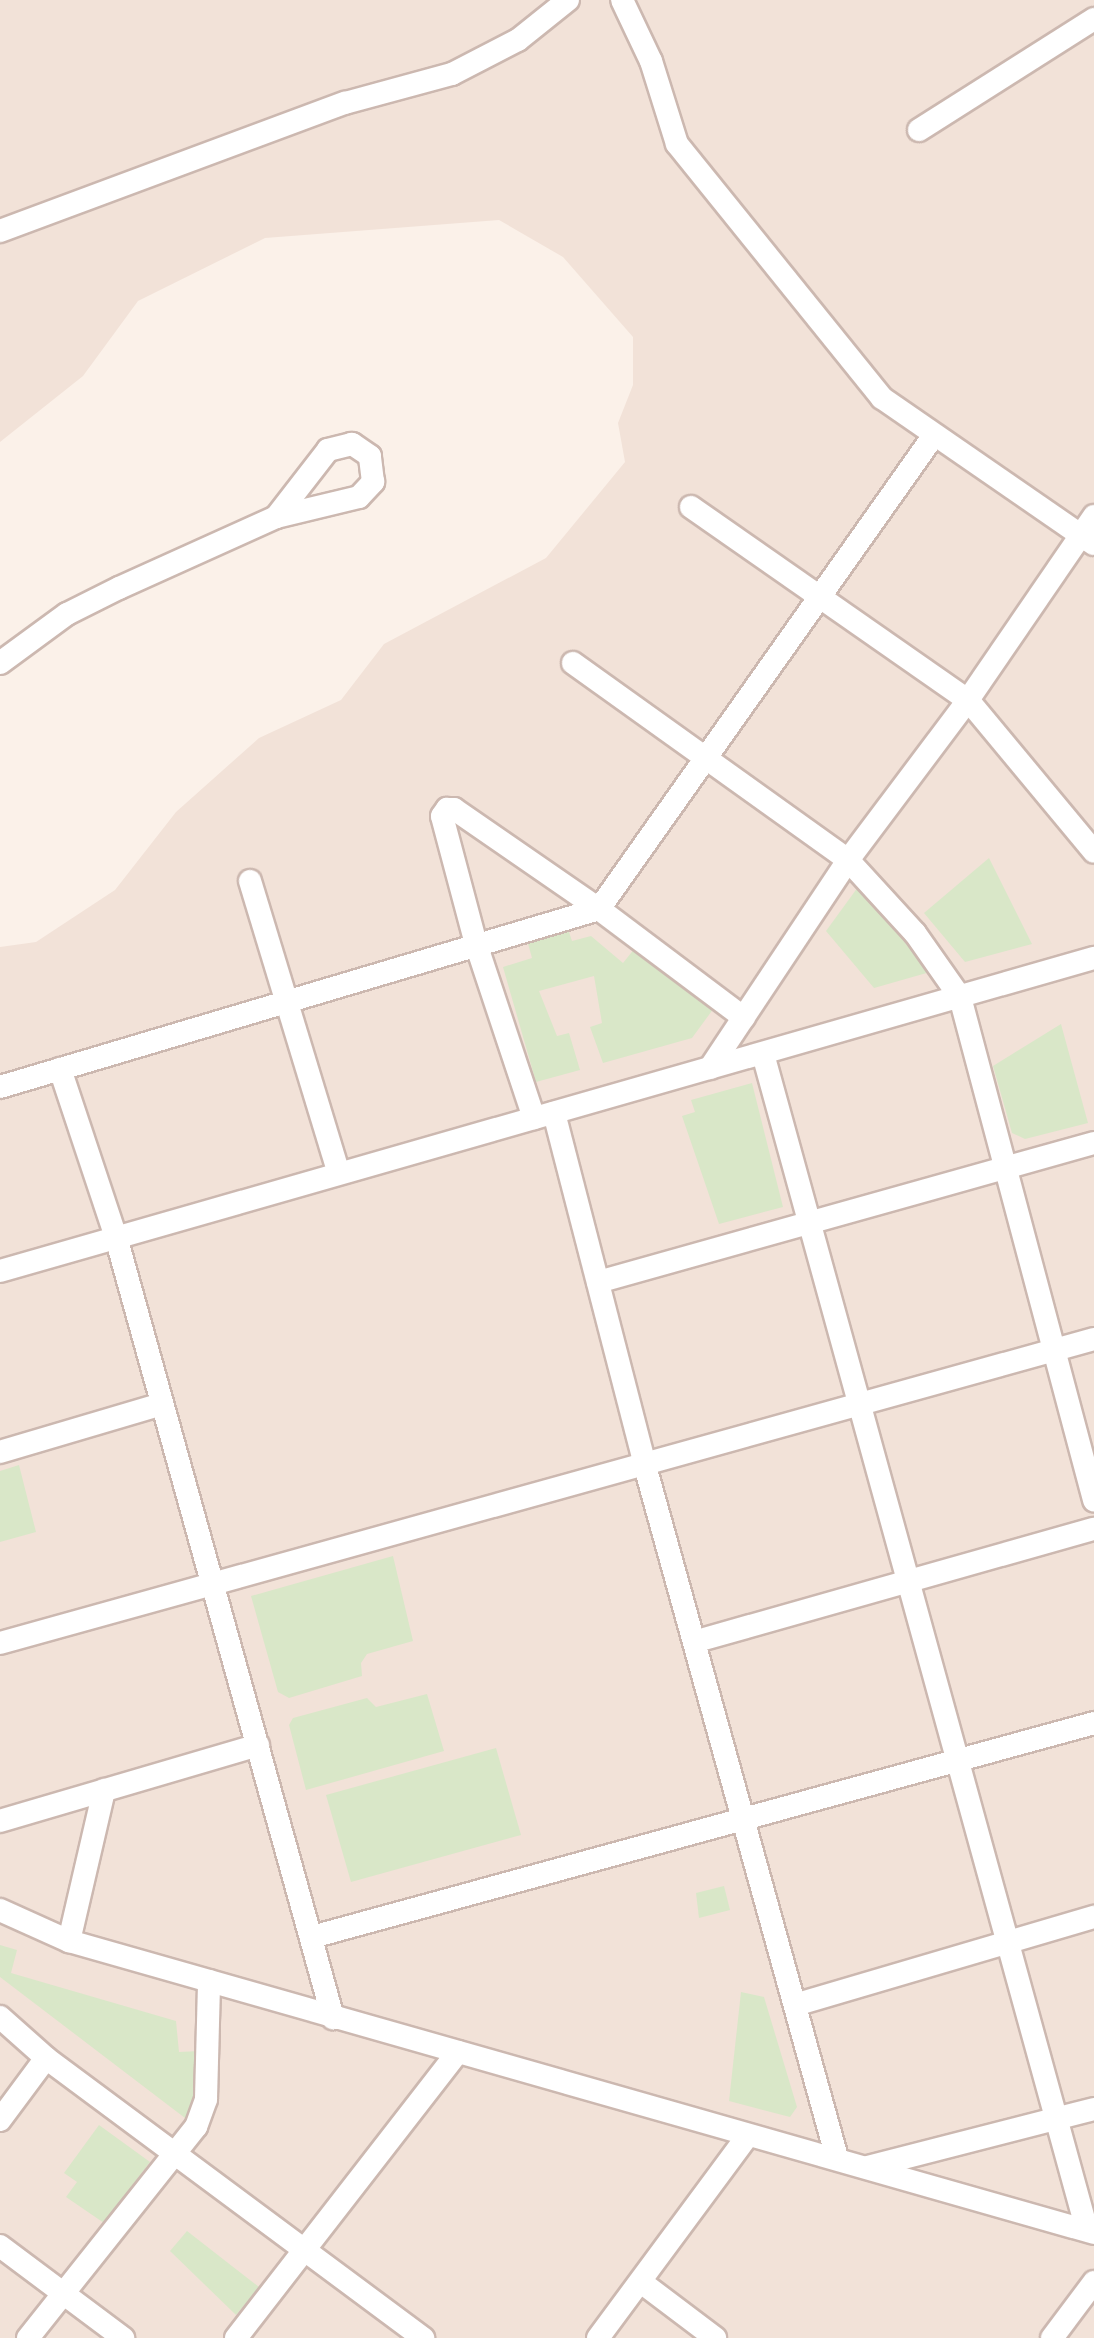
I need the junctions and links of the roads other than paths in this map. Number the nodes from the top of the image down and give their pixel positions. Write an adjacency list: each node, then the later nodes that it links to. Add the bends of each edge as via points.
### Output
1 (568, 0): 5 (street, via 518,40 452,74 345,103)
2 (622, 0): 6 (street, via 651,61 671,130 694,170 882,398)
3 (1094, 19): 4 (street)
4 (919, 130)
5 (0, 231)
6 (932, 438): 10 (street); 11 (street)
7 (691, 507): 11 (street)
8 (1094, 516): 10 (street)
9 (276, 517): 12 (street, via 67,614)
10 (1086, 539): 14 (street)
11 (823, 598): 14 (street); 15 (street)
12 (0, 663)
13 (573, 663): 15 (street)
14 (968, 700): 16 (street); 17 (street)
15 (705, 754): 17 (street); 19 (street)
16 (1094, 852)
17 (848, 860): 22 (street, via 915,933); 24 (street)
18 (250, 881): 23 (street)
19 (599, 909): 20 (street); 20 (street, via 447,809 442,816); 24 (street)
20 (476, 944): 23 (street); 29 (street)
21 (1094, 958): 22 (street)
22 (960, 997): 25 (street); 31 (street)
23 (285, 1003): 27 (street); 32 (street)
24 (744, 1018): 26 (street)
25 (763, 1054): 26 (street); 33 (street)
26 (710, 1068): 29 (street)
27 (60, 1069): 28 (street); 34 (street)
28 (0, 1087)
29 (544, 1116): 32 (street); 36 (street)
30 (1094, 1143): 31 (street)
31 (1003, 1167): 33 (street); 38 (street)
32 (338, 1171): 34 (street)
33 (807, 1226): 36 (street); 40 (street)
34 (116, 1237): 35 (street); 39 (street)
35 (0, 1271)
36 (598, 1282): 42 (street)
37 (1094, 1339): 38 (street)
38 (1053, 1350): 40 (street); 43 (street)
39 (162, 1404): 41 (street); 46 (street)
40 (857, 1405): 42 (street); 45 (street)
41 (0, 1452)
42 (645, 1466): 46 (street); 47 (street)
43 (1094, 1500)
44 (1094, 1529): 45 (street)
45 (906, 1582): 47 (street); 51 (street)
46 (213, 1584): 48 (street); 50 (street)
47 (697, 1641): 54 (street)
48 (0, 1643)
49 (1094, 1723): 51 (street)
50 (258, 1745): 52 (street); 59 (street)
51 (956, 1762): 54 (street); 61 (street)
52 (104, 1790): 53 (street); 60 (street)
53 (0, 1821)
54 (748, 1821): 59 (street); 63 (street)
55 (0, 1910): 58 (street)
56 (1094, 1917): 61 (street)
57 (0, 1930): 58 (street)
58 (44, 1933): 60 (street)
59 (312, 1937): 65 (street)
60 (69, 1941): 62 (street)
61 (1005, 1941): 63 (street); 70 (street)
62 (209, 1981): 65 (street); 72 (street, via 206,2099 196,2127)
63 (798, 2004): 73 (street)
64 (0, 2017): 67 (street)
65 (333, 2018): 66 (street)
66 (458, 2052): 71 (street); 77 (street)
67 (46, 2058): 69 (street); 72 (street)
68 (1094, 2109): 70 (street)
69 (0, 2120)
70 (1055, 2120): 74 (street); 75 (street)
71 (747, 2137): 73 (street); 78 (street)
72 (174, 2155): 77 (street); 80 (street)
73 (837, 2158): 74 (street)
74 (867, 2167): 75 (street)
75 (1091, 2231)
76 (0, 2246): 80 (street)
77 (304, 2251): 83 (street); 84 (street)
78 (641, 2282): 85 (street); 86 (street)
79 (1094, 2282): 87 (street)
80 (63, 2293): 81 (street); 82 (street)
81 (28, 2338)
82 (123, 2338)
83 (236, 2338)
84 (423, 2338)
85 (598, 2338)
86 (715, 2338)
87 (1052, 2338)

